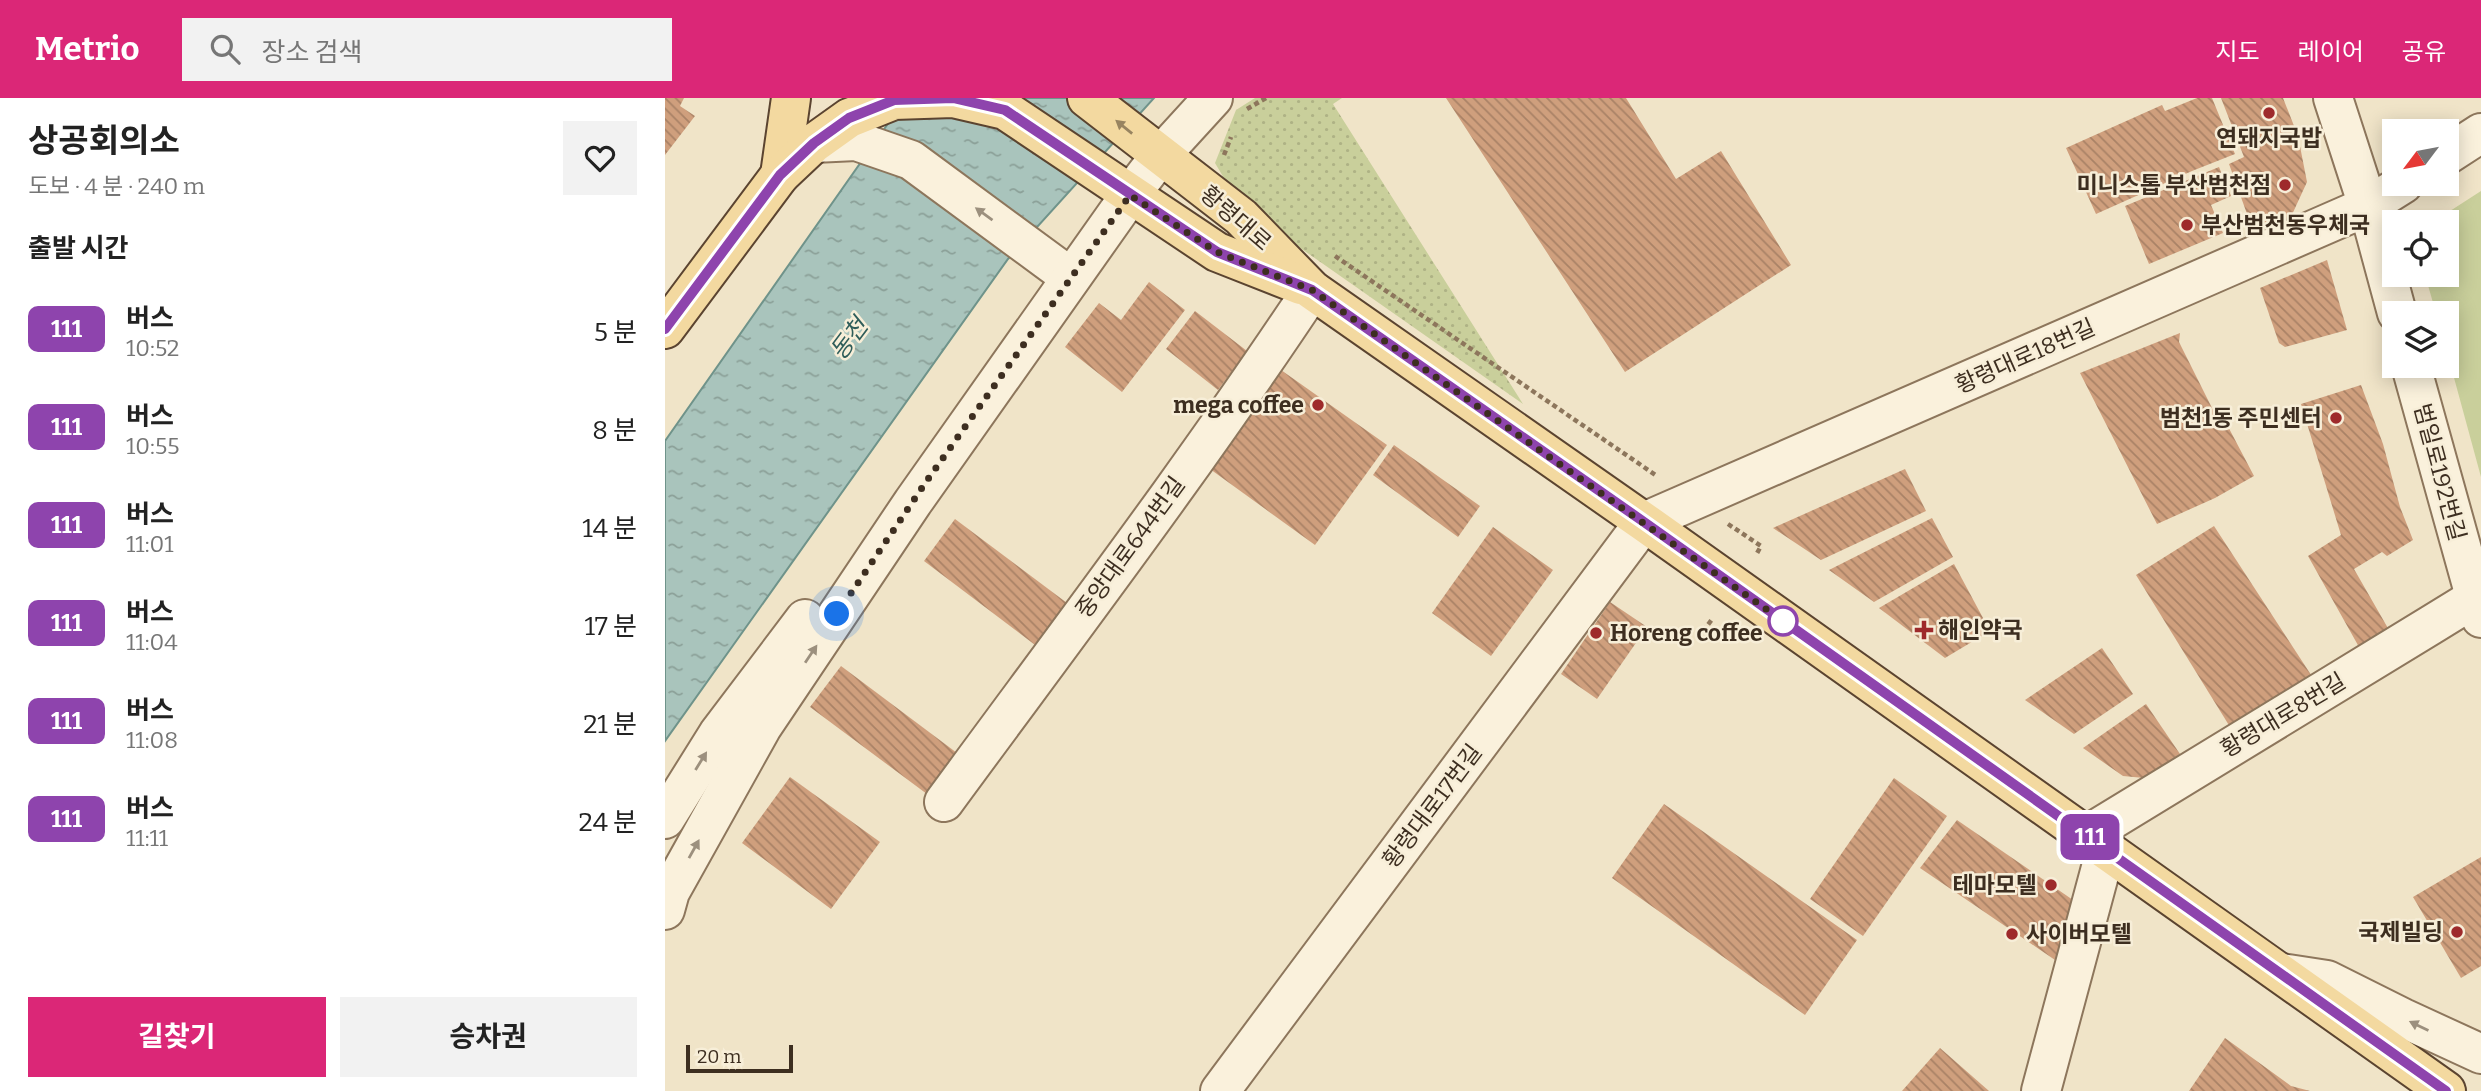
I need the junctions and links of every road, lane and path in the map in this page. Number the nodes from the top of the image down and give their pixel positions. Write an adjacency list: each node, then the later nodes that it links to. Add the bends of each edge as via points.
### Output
1 (791, 98): 9 (main road)
2 (1087, 98): 8 (main road, 황령대로, one-way to 2)
3 (1213, 98): 8 (street)
4 (2333, 98): 12 (street)
5 (2481, 133): 7 (street)
6 (814, 143): 9 (main road); 10 (main road, via 849,118 894,100 953,98 1005,110); 13 (street, one-way to 6, via 911,160 856,141)
7 (2459, 147)
8 (1160, 156): 10 (street); 14 (main road, 황령대로, via 1241,217)
9 (780, 175): 16 (main road)
10 (1130, 195): 13 (street); 14 (main road, via 1217,252)
11 (2384, 196): 12 (street, 황령대로18번길)
12 (2368, 206): 15 (street); 19 (street, 황령대로18번길)
13 (1070, 277): 18 (street)
14 (1312, 290): 19 (main road, 황령대로); 21 (street, 중앙대로644번길)
15 (2393, 301)
16 (665, 329)
17 (2414, 378): 20 (street, 범일로192번길)
18 (913, 502): 22 (street, one-way to 18, via 719,734 820,600); 24 (street, one-way to 18, via 670,892 762,727)
19 (1644, 522): 23 (main road, 황령대로); 27 (street, 황령대로17번길)
20 (2479, 605): 23 (street, 황령대로8번길)
21 (944, 802)
22 (665, 819)
23 (2096, 842): 25 (main road, 황령대로); 28 (street)
24 (665, 910)
25 (2281, 973): 26 (street, one-way to 25, via 2327,980); 29 (main road, 황령대로)
26 (2477, 1054)
27 (1220, 1091)
28 (2041, 1091)
29 (2446, 1091)

